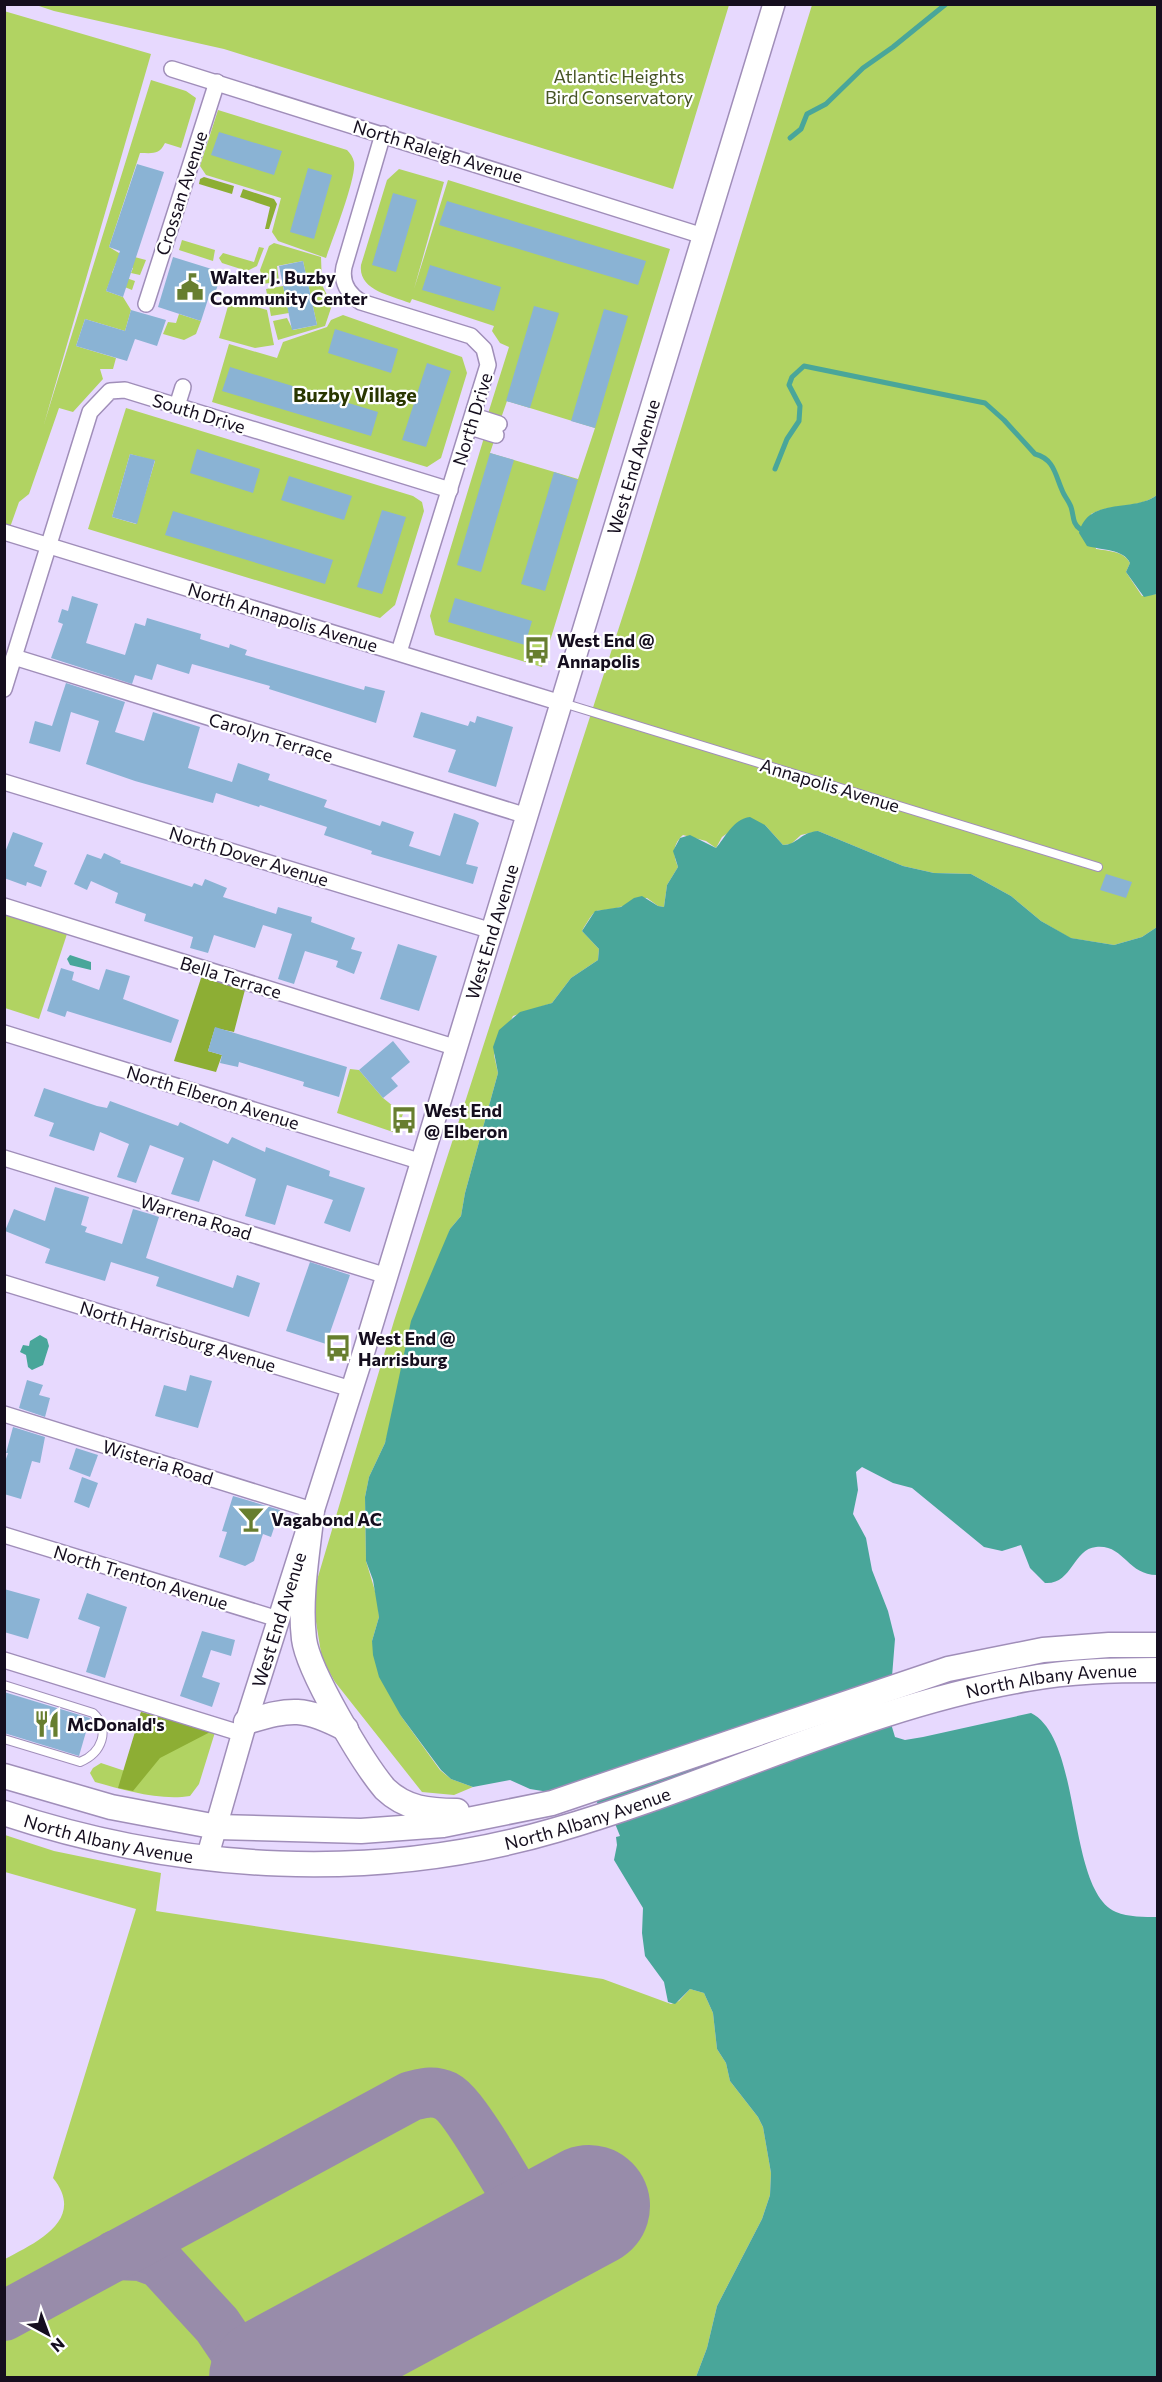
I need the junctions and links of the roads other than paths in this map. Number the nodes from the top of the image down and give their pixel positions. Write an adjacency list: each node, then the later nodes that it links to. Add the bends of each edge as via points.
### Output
1 (774, 4): 5 (main road, West End Avenue)
2 (172, 69): 3 (street, North Raleigh Avenue)
3 (217, 82): 4 (street, North Raleigh Avenue); 6 (street, Crossan Avenue)
4 (383, 134): 5 (street, North Raleigh Avenue); 9 (street, North Drive, via 344,267 344,281 349,292 361,302 471,336 479,343 488,372)
5 (703, 236): 17 (main road, West End Avenue)
6 (146, 304)
7 (183, 387): 8 (street)
8 (177, 406): 11 (street, South Drive); 13 (street, South Drive, via 121,390 99,399 90,412)
9 (472, 422): 10 (street); 11 (street, North Drive)
10 (497, 429)
11 (450, 490): 14 (street, North Drive)
12 (4, 532): 13 (street, North Annapolis Avenue)
13 (49, 547): 14 (street, North Annapolis Avenue); 15 (street)
14 (399, 652): 17 (street, North Annapolis Avenue)
15 (14, 657): 16 (street); 19 (street, Carolyn Terrace)
16 (4, 689)
17 (561, 703): 19 (main road, West End Avenue); 20 (lane, Annapolis Avenue)
18 (4, 782): 22 (street, North Dover Avenue)
19 (527, 816): 22 (main road, West End Avenue)
20 (1098, 867)
21 (4, 906): 24 (street, Bella Terrace)
22 (492, 931): 24 (main road, West End Avenue)
23 (4, 1033): 26 (street, North Elberon Avenue)
24 (456, 1048): 26 (main road, West End Avenue)
25 (4, 1158): 27 (street, Warrena Road)
26 (422, 1162): 27 (main road, West End Avenue)
27 (387, 1276): 29 (main road, West End Avenue)
28 (4, 1283): 29 (street, North Harrisburg Avenue)
29 (351, 1389): 31 (main road, West End Avenue)
30 (4, 1414): 31 (street, Wisteria Road)
31 (312, 1510): 33 (main road, West End Avenue); 39 (highway, via 304,1639 316,1675)
32 (4, 1535): 33 (street, North Trenton Avenue)
33 (278, 1618): 38 (main road, West End Avenue)
34 (1158, 1645): 42 (highway, North Albany Avenue, via 1043,1650 978,1661 552,1803)
35 (4, 1660): 38 (street)
36 (1158, 1670): 45 (highway, North Albany Avenue, via 1058,1674 930,1701 558,1830 455,1854 381,1862 289,1864)
37 (4, 1685): 40 (lane, via 93,1713 104,1728 97,1750 80,1762)
38 (245, 1728): 39 (highway, via 279,1713 302,1711); 44 (main road, West End Avenue)
39 (346, 1729): 42 (highway, via 379,1783 400,1801 432,1811)
40 (4, 1739)
41 (4, 1776): 44 (highway, North Albany Avenue, via 111,1807)
42 (516, 1811): 44 (highway, North Albany Avenue, via 443,1825 361,1832)
43 (4, 1813): 45 (highway, North Albany Avenue, via 74,1835 142,1850)
44 (217, 1827): 45 (main road, West End Avenue)
45 (207, 1858)

